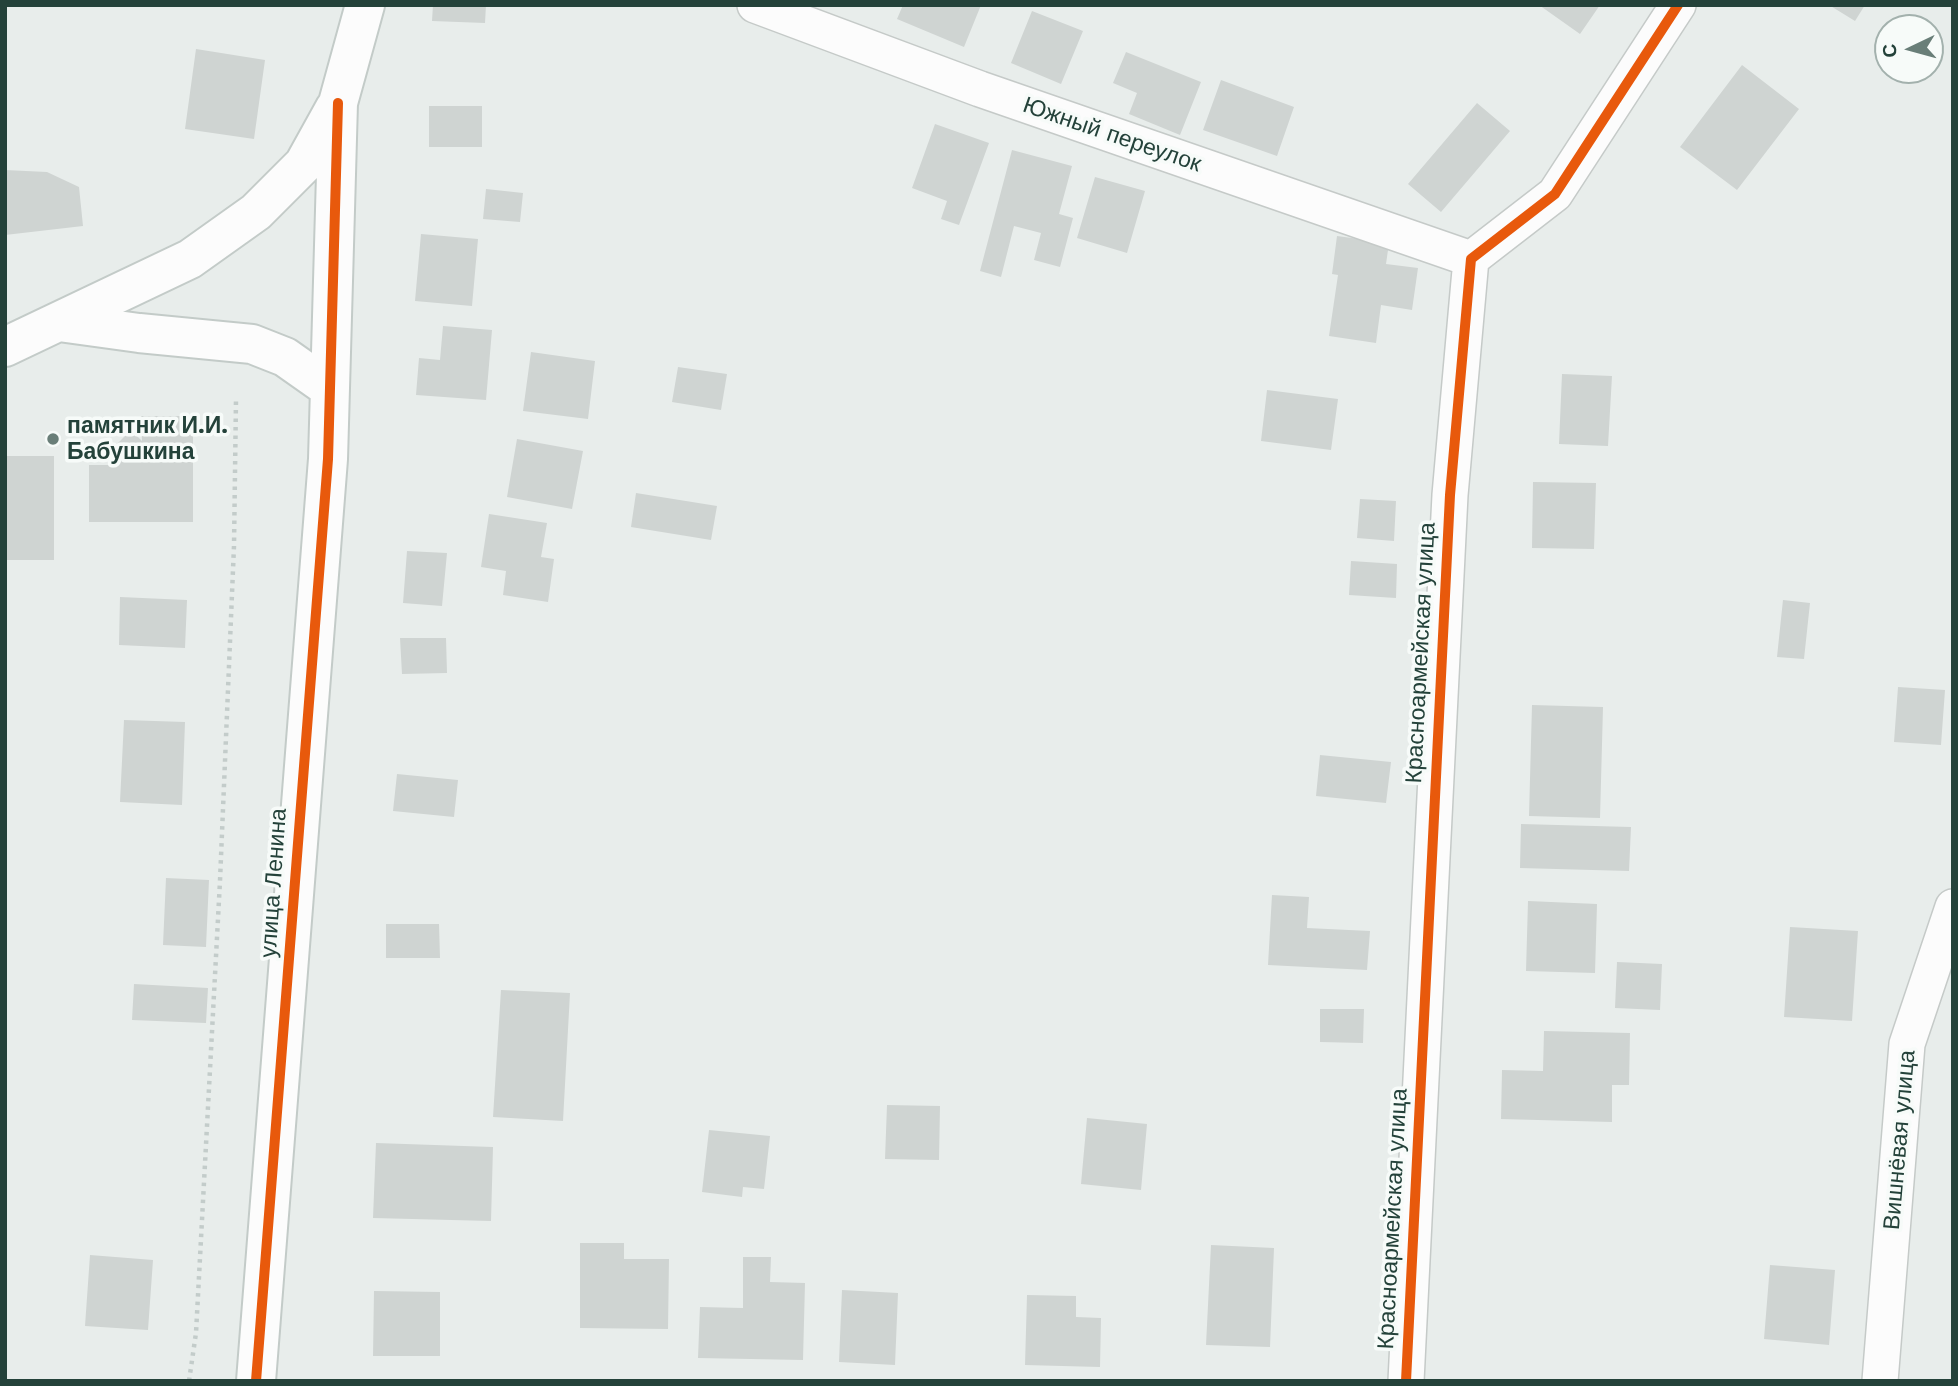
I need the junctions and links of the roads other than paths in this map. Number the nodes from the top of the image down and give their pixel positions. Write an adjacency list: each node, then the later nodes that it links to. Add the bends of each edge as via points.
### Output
1 (365, 5): 4 (street)
2 (755, 5): 5 (street, Южный переулок, via 980,89)
3 (1678, 5): 5 (street, via 1556,194)
4 (338, 103): 6 (street, via 304,164 256,212 190,259); 8 (street, улица Ленина)
5 (1471, 259): 11 (street, Красноармейская улица, via 1450,495)
6 (59, 322): 7 (street); 8 (street, via 252,344 285,358)
7 (5, 347)
8 (329, 388): 10 (street, улица Ленина, via 328,459)
9 (1953, 907): 12 (street, Вишнёвая улица, via 1907,1044)
10 (256, 1381)
11 (1406, 1381)
12 (1880, 1381)

